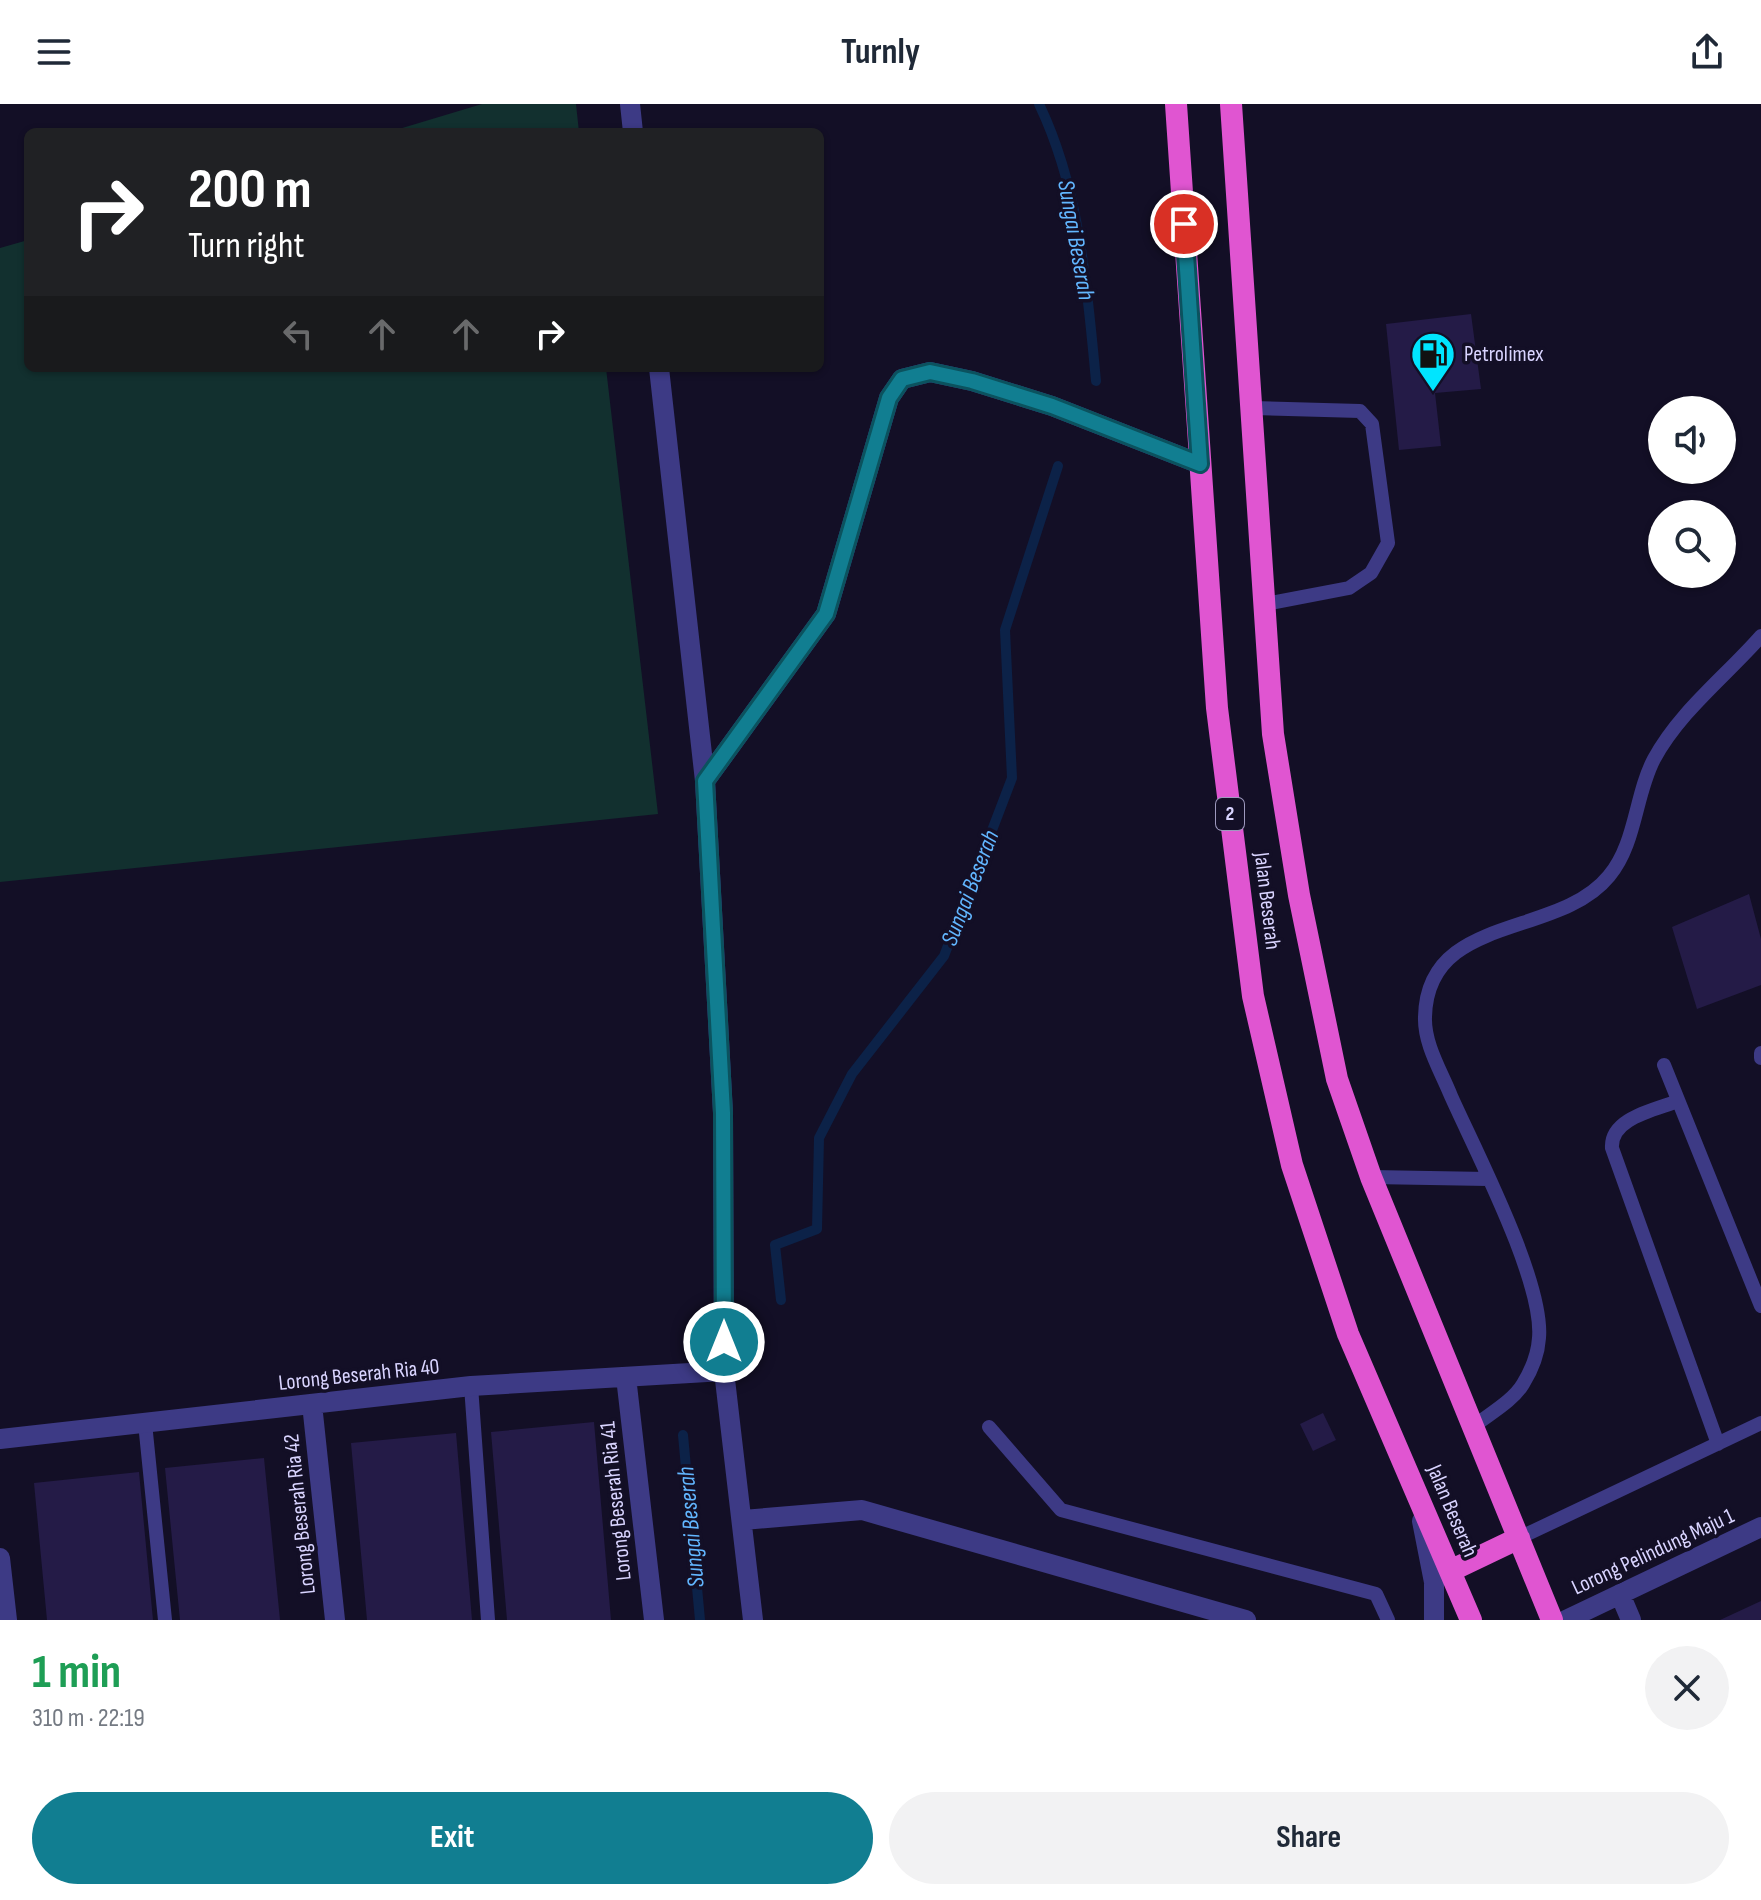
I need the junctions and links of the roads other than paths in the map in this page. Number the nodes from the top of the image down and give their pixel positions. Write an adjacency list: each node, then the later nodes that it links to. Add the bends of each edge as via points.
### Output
1 (630, 104): 4 (street)
2 (1176, 104): 7 (highway, Jalan Beserah / 2)
3 (1231, 104): 6 (highway, Jalan Beserah)
4 (633, 128)
5 (659, 372): 10 (street)
6 (1252, 408): 8 (highway, Jalan Beserah); 8 (lane, via 1360,411 1372,424 1388,543 1371,573 1349,588)
7 (1200, 464): 10 (street, via 972,381 930,372 902,379 889,398 826,614); 26 (highway, Jalan Beserah / 2, via 1217,708 1253,996 1292,1165 1348,1334)
8 (1266, 604): 13 (highway, Jalan Beserah, via 1273,734 1299,895 1337,1079)
9 (1761, 636): 14 (lane, via 1663,743 1609,877 1559,911 1474,941 1439,967 1431,982 1426,1038)
10 (705, 781): 16 (street, via 723,1113)
11 (1664, 1065): 12 (lane)
12 (1678, 1101): 15 (lane); 25 (lane, via 1619,1126 1612,1148)
13 (1371, 1177): 14 (lane); 23 (highway, Jalan Beserah)
14 (1488, 1179): 23 (lane, via 1530,1280 1539,1338 1522,1387)
15 (1761, 1306)
16 (724, 1371): 17 (street, Lorong Beserah Ria 40); 27 (street)
17 (626, 1377): 18 (street, Lorong Beserah Ria 40); 37 (street, Lorong Beserah Ria 41)
18 (471, 1386): 19 (street, Lorong Beserah Ria 40); 36 (lane)
19 (312, 1404): 20 (street, Lorong Beserah Ria 40); 35 (street, Lorong Beserah Ria 42)
20 (145, 1423): 24 (street, Lorong Beserah Ria 40); 34 (lane)
21 (1761, 1423): 25 (lane)
22 (989, 1427): 40 (lane, via 1061,1510 1376,1594)
23 (1473, 1427): 29 (highway, Jalan Beserah)
24 (0, 1439)
25 (1718, 1444): 29 (lane)
26 (1418, 1497): 31 (highway, Jalan Beserah / 2); 41 (street, via 1434,1582)
27 (743, 1520): 38 (street); 39 (street, via 862,1510)
28 (1761, 1527): 32 (street, Lorong Pelindung Maju 1)
29 (1519, 1538): 31 (highway); 43 (highway, Jalan Beserah)
30 (0, 1558): 33 (street)
31 (1450, 1571): 42 (highway, Jalan Beserah / 2)
32 (1620, 1594): 44 (street, Lorong Pelindung Maju 1); 45 (street)
33 (7, 1620)
34 (165, 1620)
35 (335, 1620)
36 (488, 1620)
37 (654, 1620)
38 (753, 1620)
39 (1246, 1620)
40 (1388, 1620)
41 (1434, 1620)
42 (1471, 1620)
43 (1552, 1620)
44 (1566, 1620)
45 (1631, 1620)

